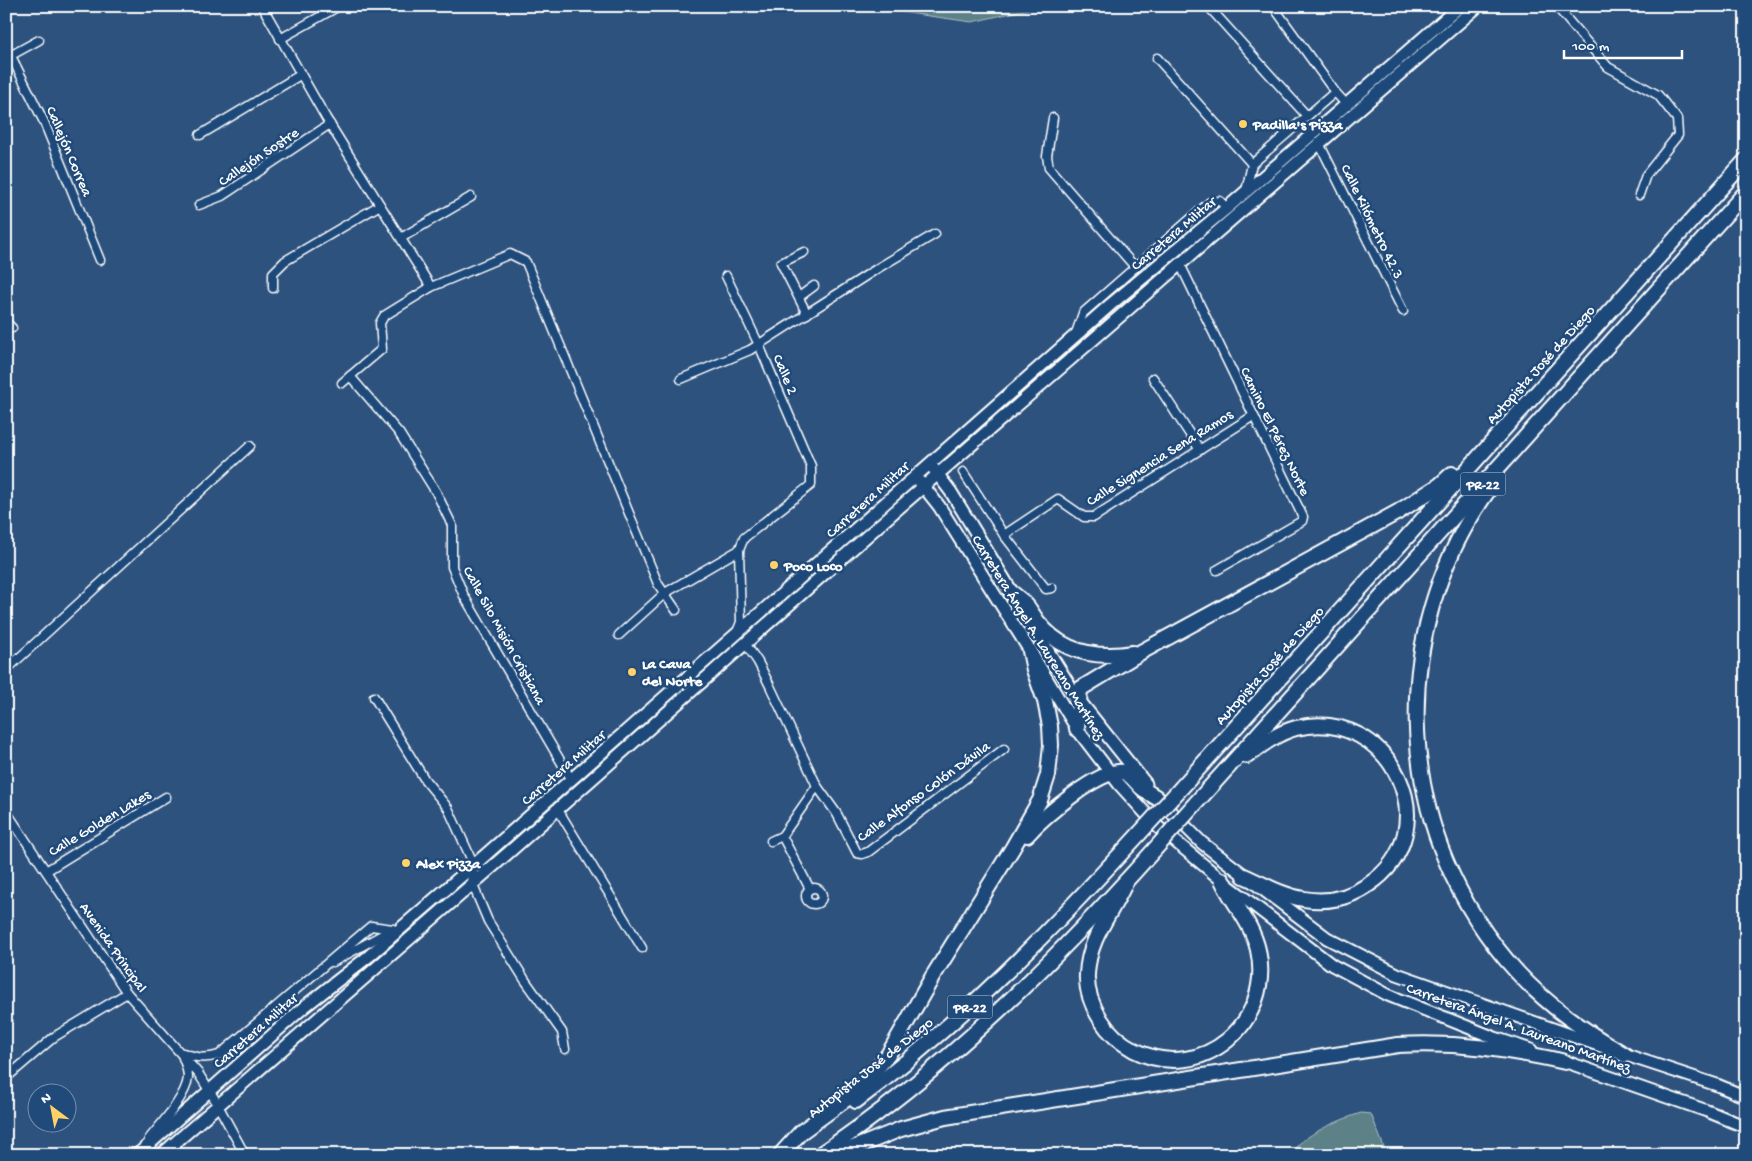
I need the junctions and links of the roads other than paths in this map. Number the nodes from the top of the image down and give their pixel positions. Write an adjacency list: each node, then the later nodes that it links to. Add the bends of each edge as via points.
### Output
1 (262, 6): 8 (street)
2 (339, 6): 8 (street)
3 (1208, 6): 15 (street)
4 (1273, 6): 13 (street)
5 (1460, 6): 14 (main road, Carretera Militar)
6 (1478, 6): 19 (main road, Carretera Militar)
7 (1556, 6): 24 (street, via 1608,67 1658,95 1678,119 1678,135 1646,175)
8 (280, 39): 12 (street)
9 (39, 40): 10 (street)
10 (8, 57): 32 (street, Callejón Correa, via 44,122)
11 (1157, 58): 21 (street)
12 (300, 74): 17 (street); 18 (street)
13 (1334, 92): 14 (street); 15 (street)
14 (1346, 104): 22 (main road, Carretera Militar)
15 (1306, 116): 21 (street)
16 (1053, 118): 34 (street, via 1047,156 1049,168)
17 (330, 124): 26 (street, Callejón Sostre, via 222,196); 27 (street)
18 (200, 135)
19 (1319, 143): 33 (main road, Carretera Militar); 40 (street, Calle Kilómetro 42.3)
20 (1746, 160): 52 (highway, Autopista José de Diego / PR-22)
21 (1252, 164): 22 (street)
22 (1246, 191): 28 (main road, Carretera Militar)
23 (1746, 192): 54 (highway, PR-22)
24 (1639, 195)
25 (471, 197): 30 (street)
26 (199, 205)
27 (380, 205): 30 (street); 38 (street, via 286,261 273,273)
28 (1227, 208): 34 (street, via 1220,201 1210,202); 44 (main road, Carretera Militar)
29 (935, 234): 41 (street)
30 (401, 238): 36 (street)
31 (804, 252): 39 (street, via 781,263)
32 (100, 260)
33 (1180, 264): 50 (street, Camino El Pérez Norte); 57 (main road, Carretera Militar)
34 (1135, 267): 44 (street, via 1083,312)
35 (726, 276): 45 (street, Calle 2)
36 (431, 286): 46 (street, via 384,316 380,323 382,348); 64 (street, via 510,254 526,262 658,584)
37 (814, 286): 39 (street)
38 (273, 288)
39 (799, 297): 41 (street)
40 (1403, 311)
41 (807, 314): 45 (street)
42 (6, 322): 43 (street)
43 (12, 328)
44 (1075, 336): 55 (main road, Carretera Militar)
45 (759, 345): 48 (street); 61 (street, Calle 2, via 810,466 811,485 744,538)
46 (350, 376): 49 (street); 78 (street, Calle Silo Misión Cristiana, via 399,433 436,492 452,525 452,567 464,596)
47 (1153, 378): 53 (street)
48 (681, 379)
49 (342, 383)
50 (1253, 416): 53 (street, Calle Signencia Sena Ramos); 62 (street, Camino El Pérez Norte, via 1303,517 1302,521)
51 (250, 446): 71 (street)
52 (1486, 448): 70 (highway, via 1440,485 1398,512); 108 (highway, Autopista José de Diego / PR-22, bridge, via 1182,787 1047,932 948,1027 879,1083)
53 (1200, 450): 60 (street, Calle Signencia Sena Ramos, via 1094,516 1084,518 1058,499)
54 (1509, 456): 77 (highway, PR-22); 101 (highway, via 1456,543 1431,606 1421,652 1416,704 1422,783 1444,857 1482,927 1516,971 1547,1001 1594,1036)
55 (930, 464): 57 (main road, Carretera Ángel A. Laureano Martínez); 58 (main road, Carretera Militar)
56 (963, 472): 60 (street)
57 (938, 474): 59 (main road, Carretera Militar); 65 (main road, Carretera Ángel A. Laureano Martínez)
58 (916, 476): 59 (main road, Carretera Ángel A. Laureano Martínez); 68 (main road, Carretera Militar)
59 (923, 486): 68 (main road, Carretera Militar); 69 (main road, Carretera Ángel A. Laureano Martínez, via 939,506)
60 (1004, 535): 63 (street, via 1046,589)
61 (739, 550): 64 (street); 68 (street)
62 (1216, 570)
63 (1052, 588)
64 (665, 593): 66 (street); 67 (street)
65 (1012, 593): 70 (highway, via 1027,605 1044,629 1067,646 1086,653 1110,656); 73 (main road, Carretera Ángel A. Laureano Martínez)
66 (676, 610)
67 (619, 635)
68 (740, 640): 78 (main road, Carretera Militar); 79 (street, Calle Alfonso Colón Dávila, via 758,662); 82 (main road, Carretera Militar)
69 (1030, 651): 74 (main road, Carretera Ángel A. Laureano Martínez); 86 (highway, via 1048,712 1050,762 1040,800)
70 (1141, 652): 73 (highway, via 1080,689)
71 (6, 670)
72 (374, 697): 87 (street, via 425,780 448,808)
73 (1078, 699): 74 (highway); 81 (main road, Carretera Ángel A. Laureano Martínez)
74 (1077, 729): 76 (main road, Carretera Ángel A. Laureano Martínez)
75 (1004, 749): 79 (street, Calle Alfonso Colón Dávila, via 862,854 858,853)
76 (1112, 774): 81 (highway, via 1125,772); 86 (highway, via 1064,801); 90 (main road, Carretera Ángel A. Laureano Martínez, via 1158,827)
77 (1220, 777): 89 (highway, via 1280,734 1295,728 1325,726 1352,732 1375,746 1392,764 1403,789 1407,816 1402,843 1382,875 1350,896 1329,900 1303,899); 91 (highway, PR-22, bridge)
78 (571, 780): 87 (main road, Carretera Militar)
79 (817, 786): 84 (street)
80 (166, 797): 88 (street, Calle Golden Lakes)
81 (1157, 798): 89 (main road, Carretera Ángel A. Laureano Martínez, via 1202,843)
82 (557, 808): 92 (main road, Carretera Militar); 96 (street)
83 (6, 811): 88 (street, Avenida Principal)
84 (782, 836): 85 (street); 93 (street)
85 (772, 841)
86 (1012, 849): 108 (highway, via 888,1055 849,1097 801,1132)
87 (474, 865): 92 (street); 94 (main road, Carretera Militar)
88 (46, 871): 98 (street, Avenida Principal)
89 (1244, 876): 101 (main road, Carretera Ángel A. Laureano Martínez, via 1327,938 1397,974)
90 (1222, 880): 91 (highway, via 1249,924 1258,950 1261,978 1256,1003 1243,1025 1223,1044 1202,1055 1171,1060 1146,1055 1118,1040 1103,1024 1089,996 1088,961 1095,939); 102 (main road, Carretera Ángel A. Laureano Martínez, via 1332,965 1388,995)
91 (1126, 881): 112 (highway, PR-22, via 993,1015 904,1091)
92 (472, 883): 99 (street, via 488,921 562,1032); 106 (main road, Carretera Militar)
93 (810, 889)
94 (410, 920): 95 (street); 104 (main road, Carretera Militar, via 325,989)
95 (393, 929): 97 (street); 97 (street, via 371,926)
96 (642, 948)
97 (310, 977): 100 (street, via 219,1055 202,1058)
98 (127, 993): 100 (street, Avenida Principal); 103 (street, via 54,1037)
99 (565, 1049)
100 (181, 1052): 104 (street, Avenida Principal); 109 (street, via 188,1079 184,1092)
101 (1625, 1054): 105 (main road, Carretera Ángel A. Laureano Martínez)
102 (1565, 1062): 107 (main road, Carretera Ángel A. Laureano Martínez); 113 (highway, via 1487,1047 1434,1043 1398,1045 945,1116 901,1128)
103 (6, 1078)
104 (209, 1091): 106 (street, Avenida Principal); 109 (main road, Carretera Militar)
105 (1746, 1097)
106 (218, 1105): 110 (main road, Carretera Militar); 111 (street, Avenida Principal)
107 (1746, 1127)
108 (781, 1154)
109 (137, 1155)
110 (161, 1155)
111 (245, 1155)
112 (820, 1155)
113 (836, 1155)

